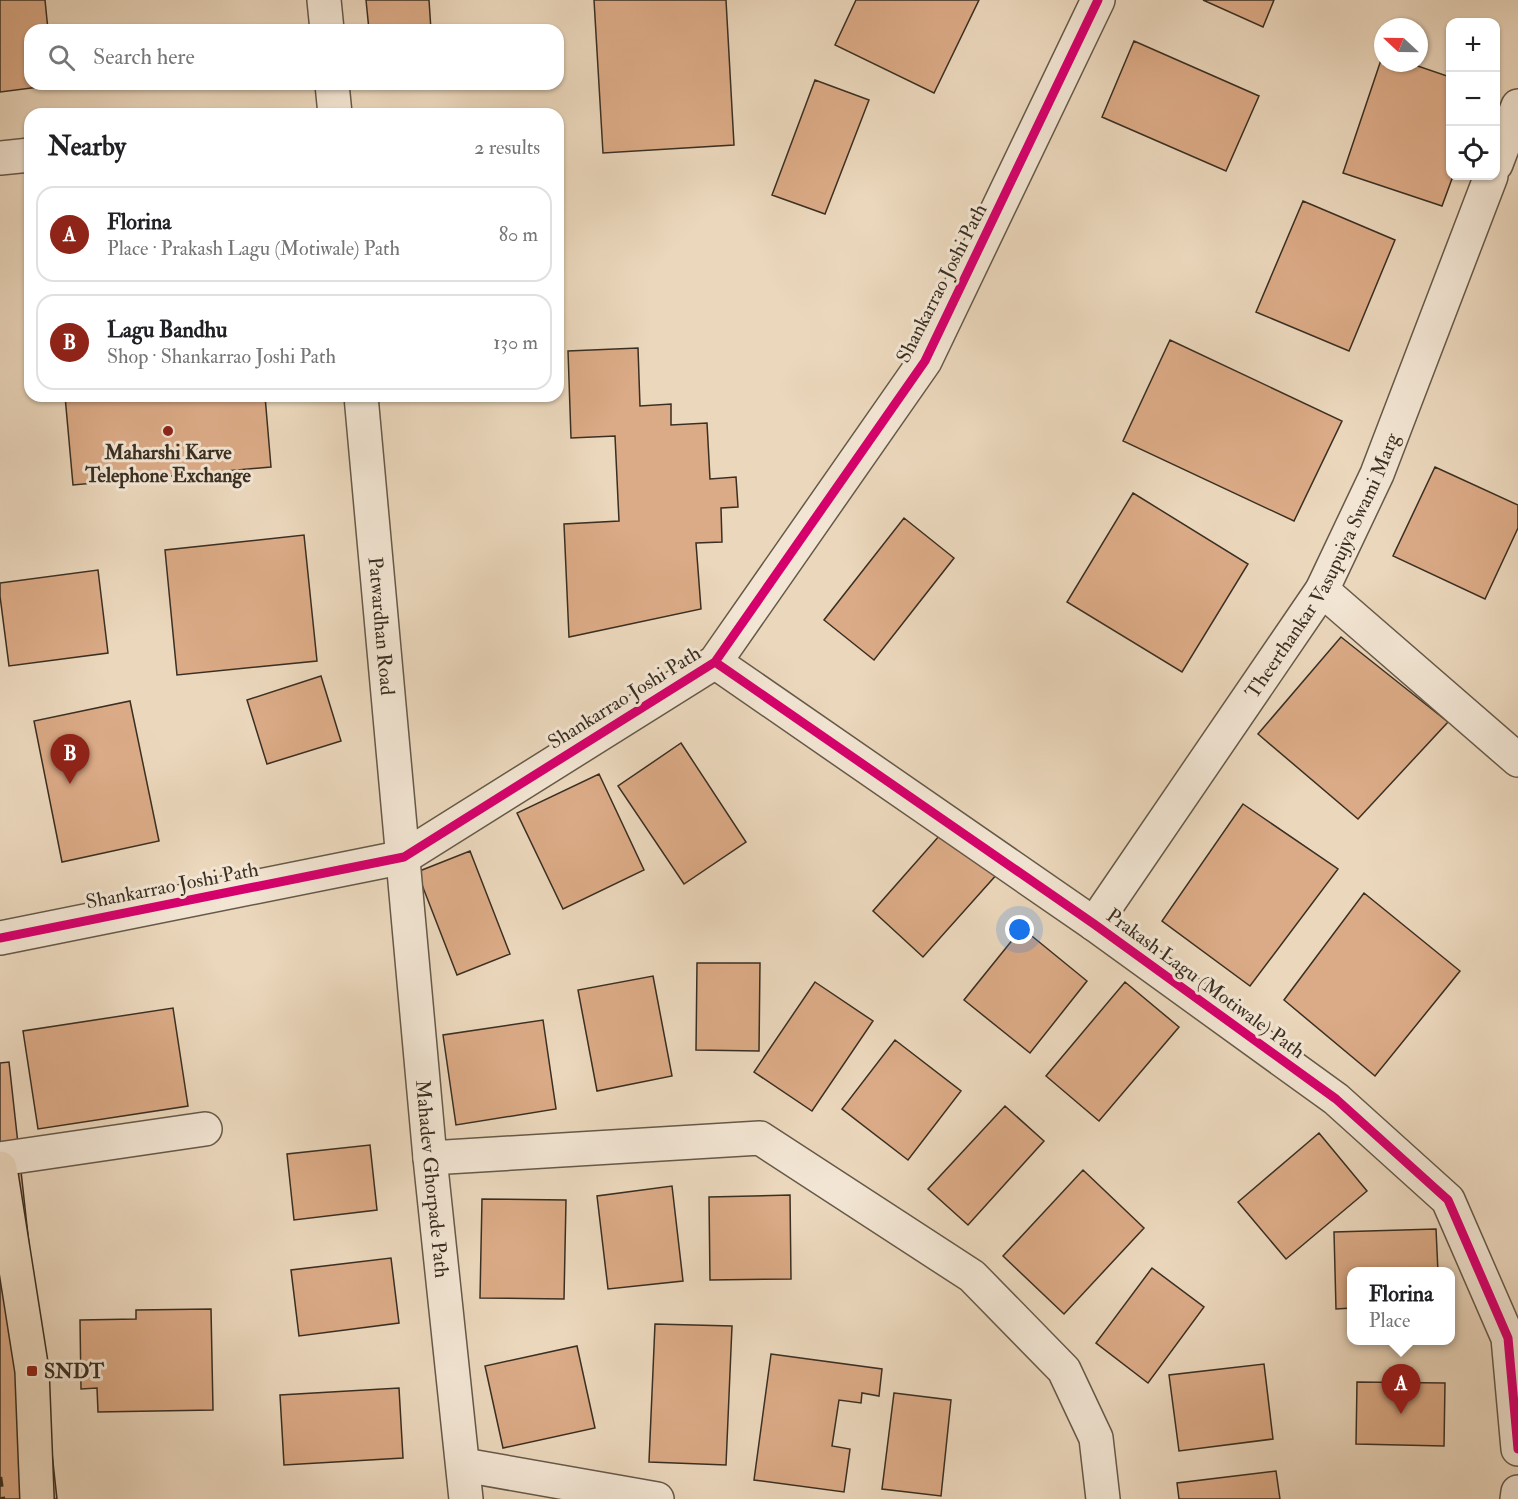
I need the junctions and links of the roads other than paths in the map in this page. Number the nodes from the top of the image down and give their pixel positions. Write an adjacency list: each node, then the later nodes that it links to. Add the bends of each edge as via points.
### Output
1 (324, 0): 3 (street)
2 (1098, 0): 13 (street, Shankarrao Joshi Path, via 926,362)
3 (326, 24)
4 (333, 90): 6 (street)
5 (1518, 106): 7 (street)
6 (334, 108)
7 (1500, 153)
8 (24, 156): 9 (street)
9 (0, 158)
10 (1489, 180): 12 (street, Theerthankar Vasupujya Swami Marg, via 1377,474)
11 (362, 402): 15 (street, Patwardhan Road)
12 (1322, 590): 14 (street); 16 (street, Theerthankar Vasupujya Swami Marg)
13 (715, 662): 15 (street, Shankarrao Joshi Path); 16 (street, Prakash Lagu (Motiwale) Path)
14 (1518, 760)
15 (404, 857): 17 (street, Shankarrao Joshi Path); 19 (street, Mahadev Ghorpade Path)
16 (1094, 924): 22 (street, Prakash Lagu (Motiwale) Path, via 1336,1099 1448,1200)
17 (0, 938)
18 (205, 1129): 20 (street)
19 (430, 1158): 24 (street, Mahadev Ghorpade Path); 29 (street, via 760,1138 972,1276 1064,1370 1096,1438)
20 (0, 1159)
21 (0, 1168): 26 (main road, via 32,1371)
22 (1513, 1332): 23 (street, Prakash Lagu (Motiwale) Path)
23 (1518, 1449)
24 (464, 1465): 27 (street, Mahadev Ghorpade Path); 28 (street)
25 (1518, 1492): 30 (street)
26 (37, 1499)
27 (466, 1499)
28 (657, 1499)
29 (1103, 1499)
30 (1517, 1499)

